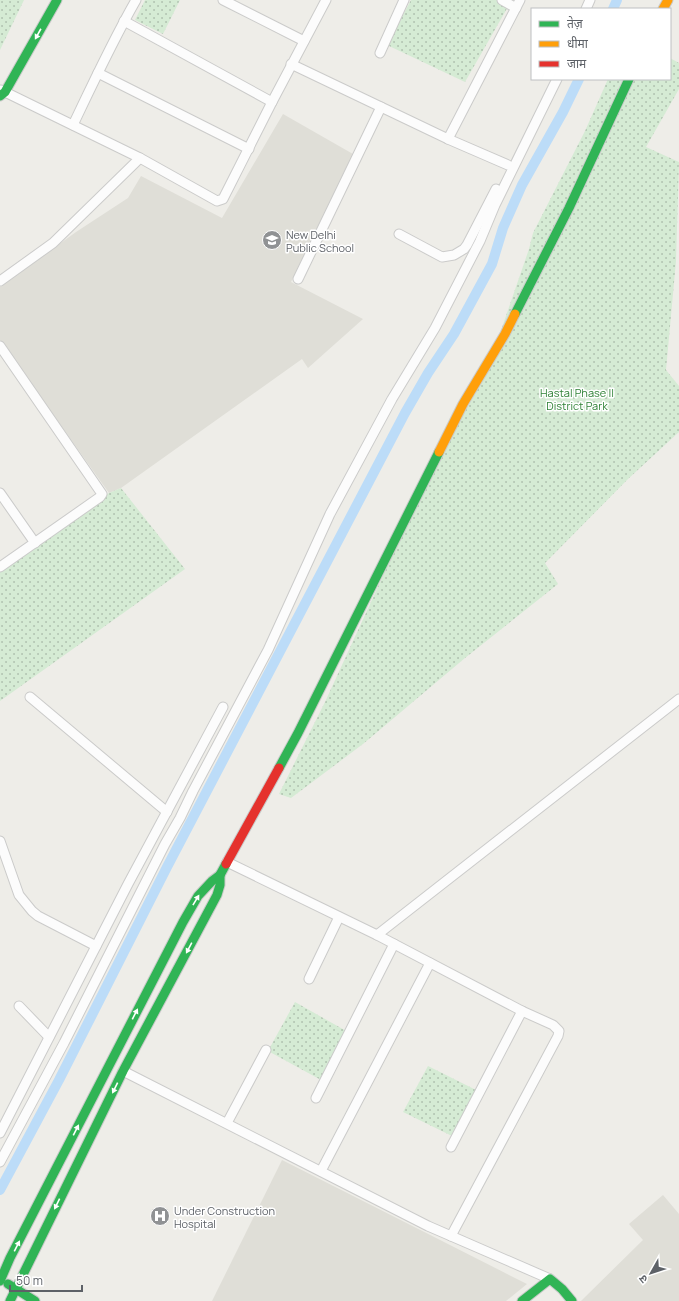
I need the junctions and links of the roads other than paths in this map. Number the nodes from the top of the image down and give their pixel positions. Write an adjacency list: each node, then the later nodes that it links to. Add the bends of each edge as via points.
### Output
1 (47, 0): 17 (street)
2 (57, 0): 17 (street, one-way to 17)
3 (136, 0): 9 (street)
4 (224, 0): 10 (street)
5 (326, 0): 10 (street)
6 (404, 0): 11 (street)
7 (502, 0): 8 (street)
8 (518, 4): 21 (street)
9 (124, 21): 13 (street); 18 (street)
10 (304, 41): 12 (street)
11 (380, 53)
12 (291, 64): 18 (street); 19 (street)
13 (98, 74): 20 (street); 22 (street)
14 (550, 80): 24 (street)
15 (557, 80): 54 (street, via 480,241 435,328 392,399 330,514 268,650)
16 (629, 80): 37 (street, via 569,208 509,327 463,404 298,733)
17 (1, 91): 20 (street)
18 (272, 102): 22 (street)
19 (381, 107): 21 (street); 26 (street)
20 (73, 125): 23 (street)
21 (448, 138): 24 (street)
22 (249, 149): 23 (street, via 223,199 217,202)
23 (140, 158): 27 (street, via 53,243)
24 (508, 165): 25 (street, via 464,249 454,255 442,257)
25 (399, 234)
26 (298, 279)
27 (0, 281)
28 (0, 346): 30 (street, via 102,494)
29 (0, 493): 30 (street)
30 (35, 543): 31 (street)
31 (0, 567)
32 (30, 697): 35 (street)
33 (679, 699): 40 (street)
34 (223, 707): 35 (street)
35 (167, 812): 42 (street)
36 (0, 841): 42 (street, via 19,895 32,911)
37 (227, 862): 38 (street); 39 (street)
38 (220, 875): 49 (street, one-way to 49, via 217,895); 57 (street, one-way to 38, via 173,940 198,896)
39 (339, 917): 40 (street); 44 (street)
40 (377, 935): 41 (street)
41 (394, 944): 43 (street); 50 (street)
42 (96, 946): 47 (street)
43 (430, 963): 46 (street); 55 (street)
44 (309, 979)
45 (20, 1006): 47 (street)
46 (522, 1011): 53 (street); 56 (street, via 553,1025 559,1031 558,1036)
47 (49, 1037): 52 (street)
48 (266, 1050): 51 (street)
49 (123, 1071): 51 (street); 57 (street, one-way to 57)
50 (316, 1098)
51 (227, 1123): 55 (street)
52 (0, 1133)
53 (451, 1147)
54 (0, 1162)
55 (321, 1171): 56 (street)
56 (450, 1236): 58 (street)
57 (13, 1266): 59 (street); 60 (street)
58 (550, 1279): 63 (street); 64 (street)
59 (0, 1280): 60 (street)
60 (16, 1288): 61 (street); 62 (street)
61 (31, 1300)
62 (10, 1301)
63 (522, 1301)
64 (572, 1301)

